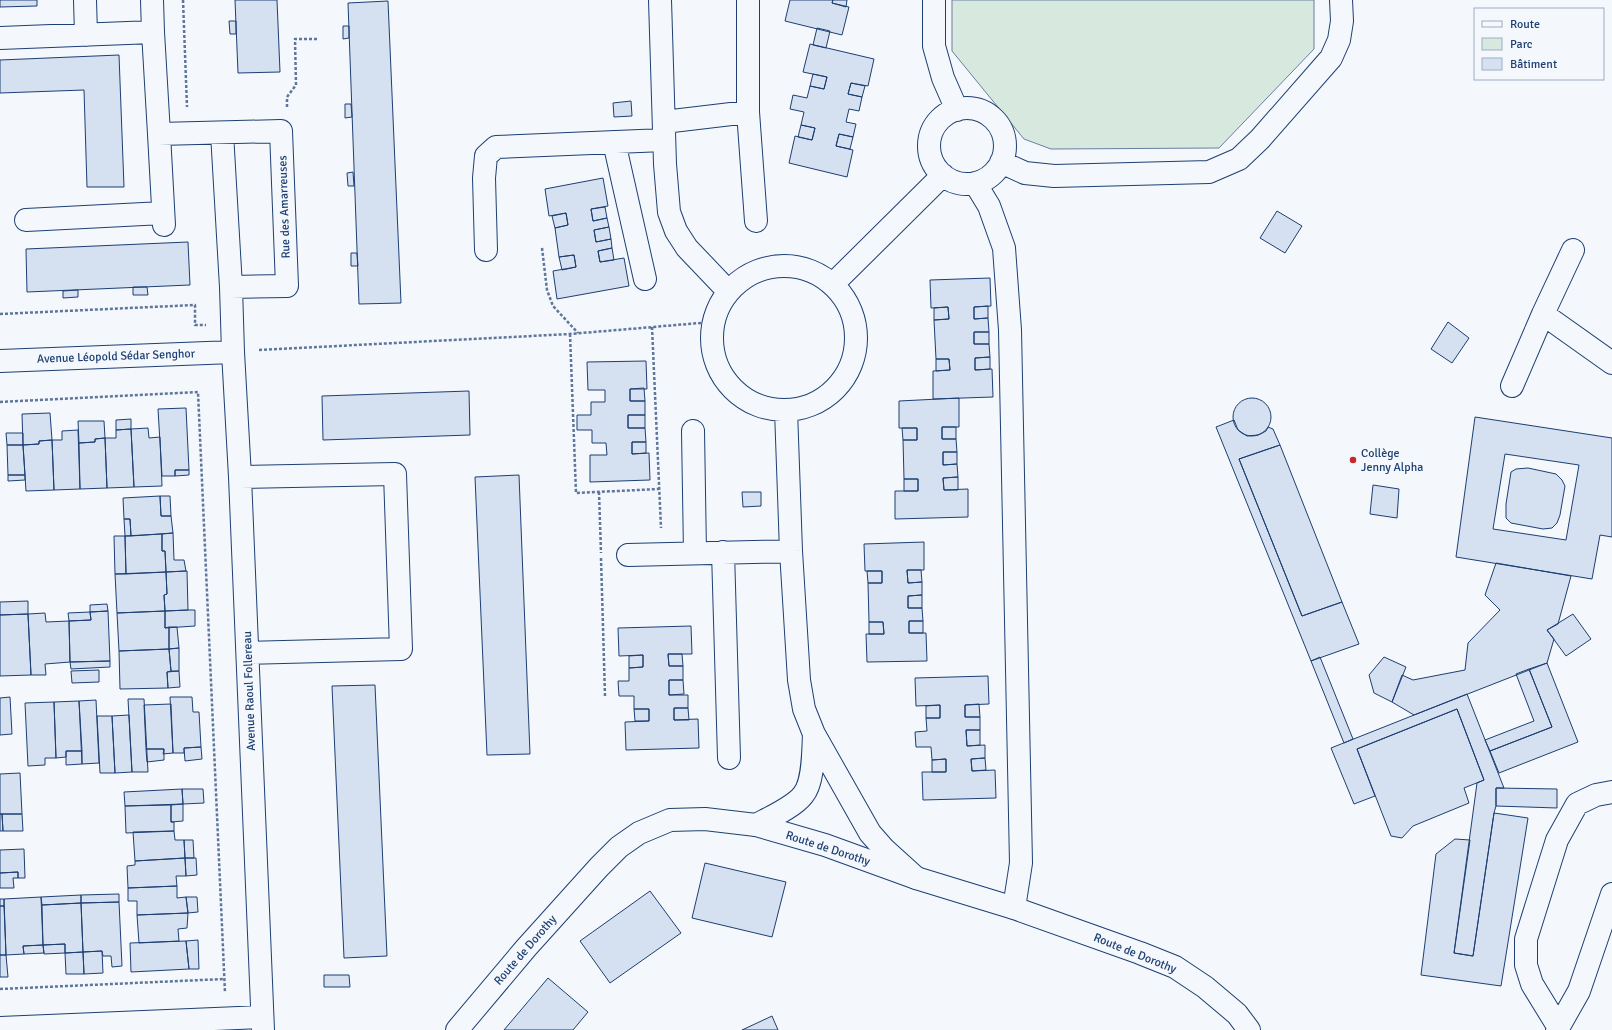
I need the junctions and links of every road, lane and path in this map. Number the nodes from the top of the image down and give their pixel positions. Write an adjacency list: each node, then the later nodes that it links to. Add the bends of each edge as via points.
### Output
1 (85, 0): 9 (street)
2 (152, 0): 8 (street)
3 (183, 0): 15 (path)
4 (660, 0): 16 (street)
5 (748, 0): 14 (street)
6 (934, 0): 12 (street, via 934,46 943,78)
7 (1341, 0): 20 (street, via 1342,21 1339,40 1331,58 1239,160 1209,172 1054,176 1025,173)
8 (153, 32): 9 (street); 18 (street)
9 (86, 34): 10 (street)
10 (0, 38)
11 (317, 39): 13 (path, via 295,39 296,85 287,97)
12 (957, 110): 20 (street, via 969,108 981,111 992,118 1004,138); 21 (street, via 945,116 935,126 930,138 929,152 934,165)
13 (287, 112)
14 (748, 112): 16 (street); 24 (street)
15 (188, 114)
16 (664, 131): 19 (street); 31 (street, via 669,212 676,231 687,248)
17 (222, 133): 18 (street, Rue des Amarreuses); 30 (street); 30 (street, Rue des Amarreuses, via 281,131 287,286)
18 (159, 134): 23 (street, via 163,219)
19 (614, 142): 26 (street, via 496,147 486,156); 28 (street)
20 (1001, 162): 22 (street, via 995,172)
21 (943, 176): 22 (street, via 964,184); 29 (street)
22 (975, 183): 62 (street, via 989,206 1004,248 1010,330 1021,862)
23 (26, 220)
24 (756, 221)
25 (542, 248): 38 (path, via 547,290 553,306)
26 (486, 250)
27 (1573, 250): 33 (street)
28 (645, 279)
29 (833, 284): 31 (street, via 814,271 791,265 767,267 746,276); 44 (street, via 849,303 856,327 854,357 847,374 831,393 811,406)
30 (231, 288): 35 (street)
31 (728, 291): 34 (street)
32 (0, 314): 35 (path, via 195,305 195,325)
33 (1543, 314): 41 (street); 42 (street)
34 (712, 322): 36 (path); 44 (street, via 711,344 714,358 727,384 744,398 764,408)
35 (232, 324): 39 (street)
36 (652, 327): 38 (path); 47 (path)
37 (570, 334): 38 (path); 39 (path); 48 (path, via 576,493)
38 (578, 334)
39 (233, 352): 40 (street, Avenue Léopold Sédar Senghor); 46 (street, Avenue Raoul Follereau)
40 (0, 361)
41 (1612, 363)
42 (1512, 386)
43 (0, 402): 63 (path, via 198,392)
44 (786, 410): 50 (street)
45 (693, 431): 52 (street)
46 (240, 477): 54 (street, Avenue Raoul Follereau); 54 (street, via 395,474 401,649)
47 (659, 489): 48 (path); 49 (path)
48 (599, 492): 55 (path)
49 (662, 535)
50 (791, 551): 51 (street); 56 (street, via 799,680 804,709)
51 (723, 552): 52 (street); 57 (street)
52 (695, 553): 53 (street)
53 (628, 555)
54 (248, 652): 66 (street, Avenue Raoul Follereau)
55 (605, 696)
56 (814, 734): 59 (street, via 811,776 804,795 784,810); 60 (street, via 870,833)
57 (729, 758)
58 (1612, 792): 68 (street, via 1596,794 1577,804 1557,840 1526,940 1526,965 1532,984)
59 (756, 825): 60 (street, Route de Dorothy); 69 (street, Route de Dorothy, via 705,819 670,820 640,833 619,847 526,948)
60 (916, 878): 62 (street, Route de Dorothy)
61 (1612, 894): 68 (street, via 1579,991)
62 (1014, 908): 70 (street, Route de Dorothy, via 1140,952 1175,967 1231,1009)
63 (224, 980): 64 (path); 65 (path)
64 (0, 989)
65 (225, 995)
66 (262, 1024): 67 (street)
67 (0, 1028)
68 (1558, 1029)
69 (457, 1030)
70 (1249, 1030)

